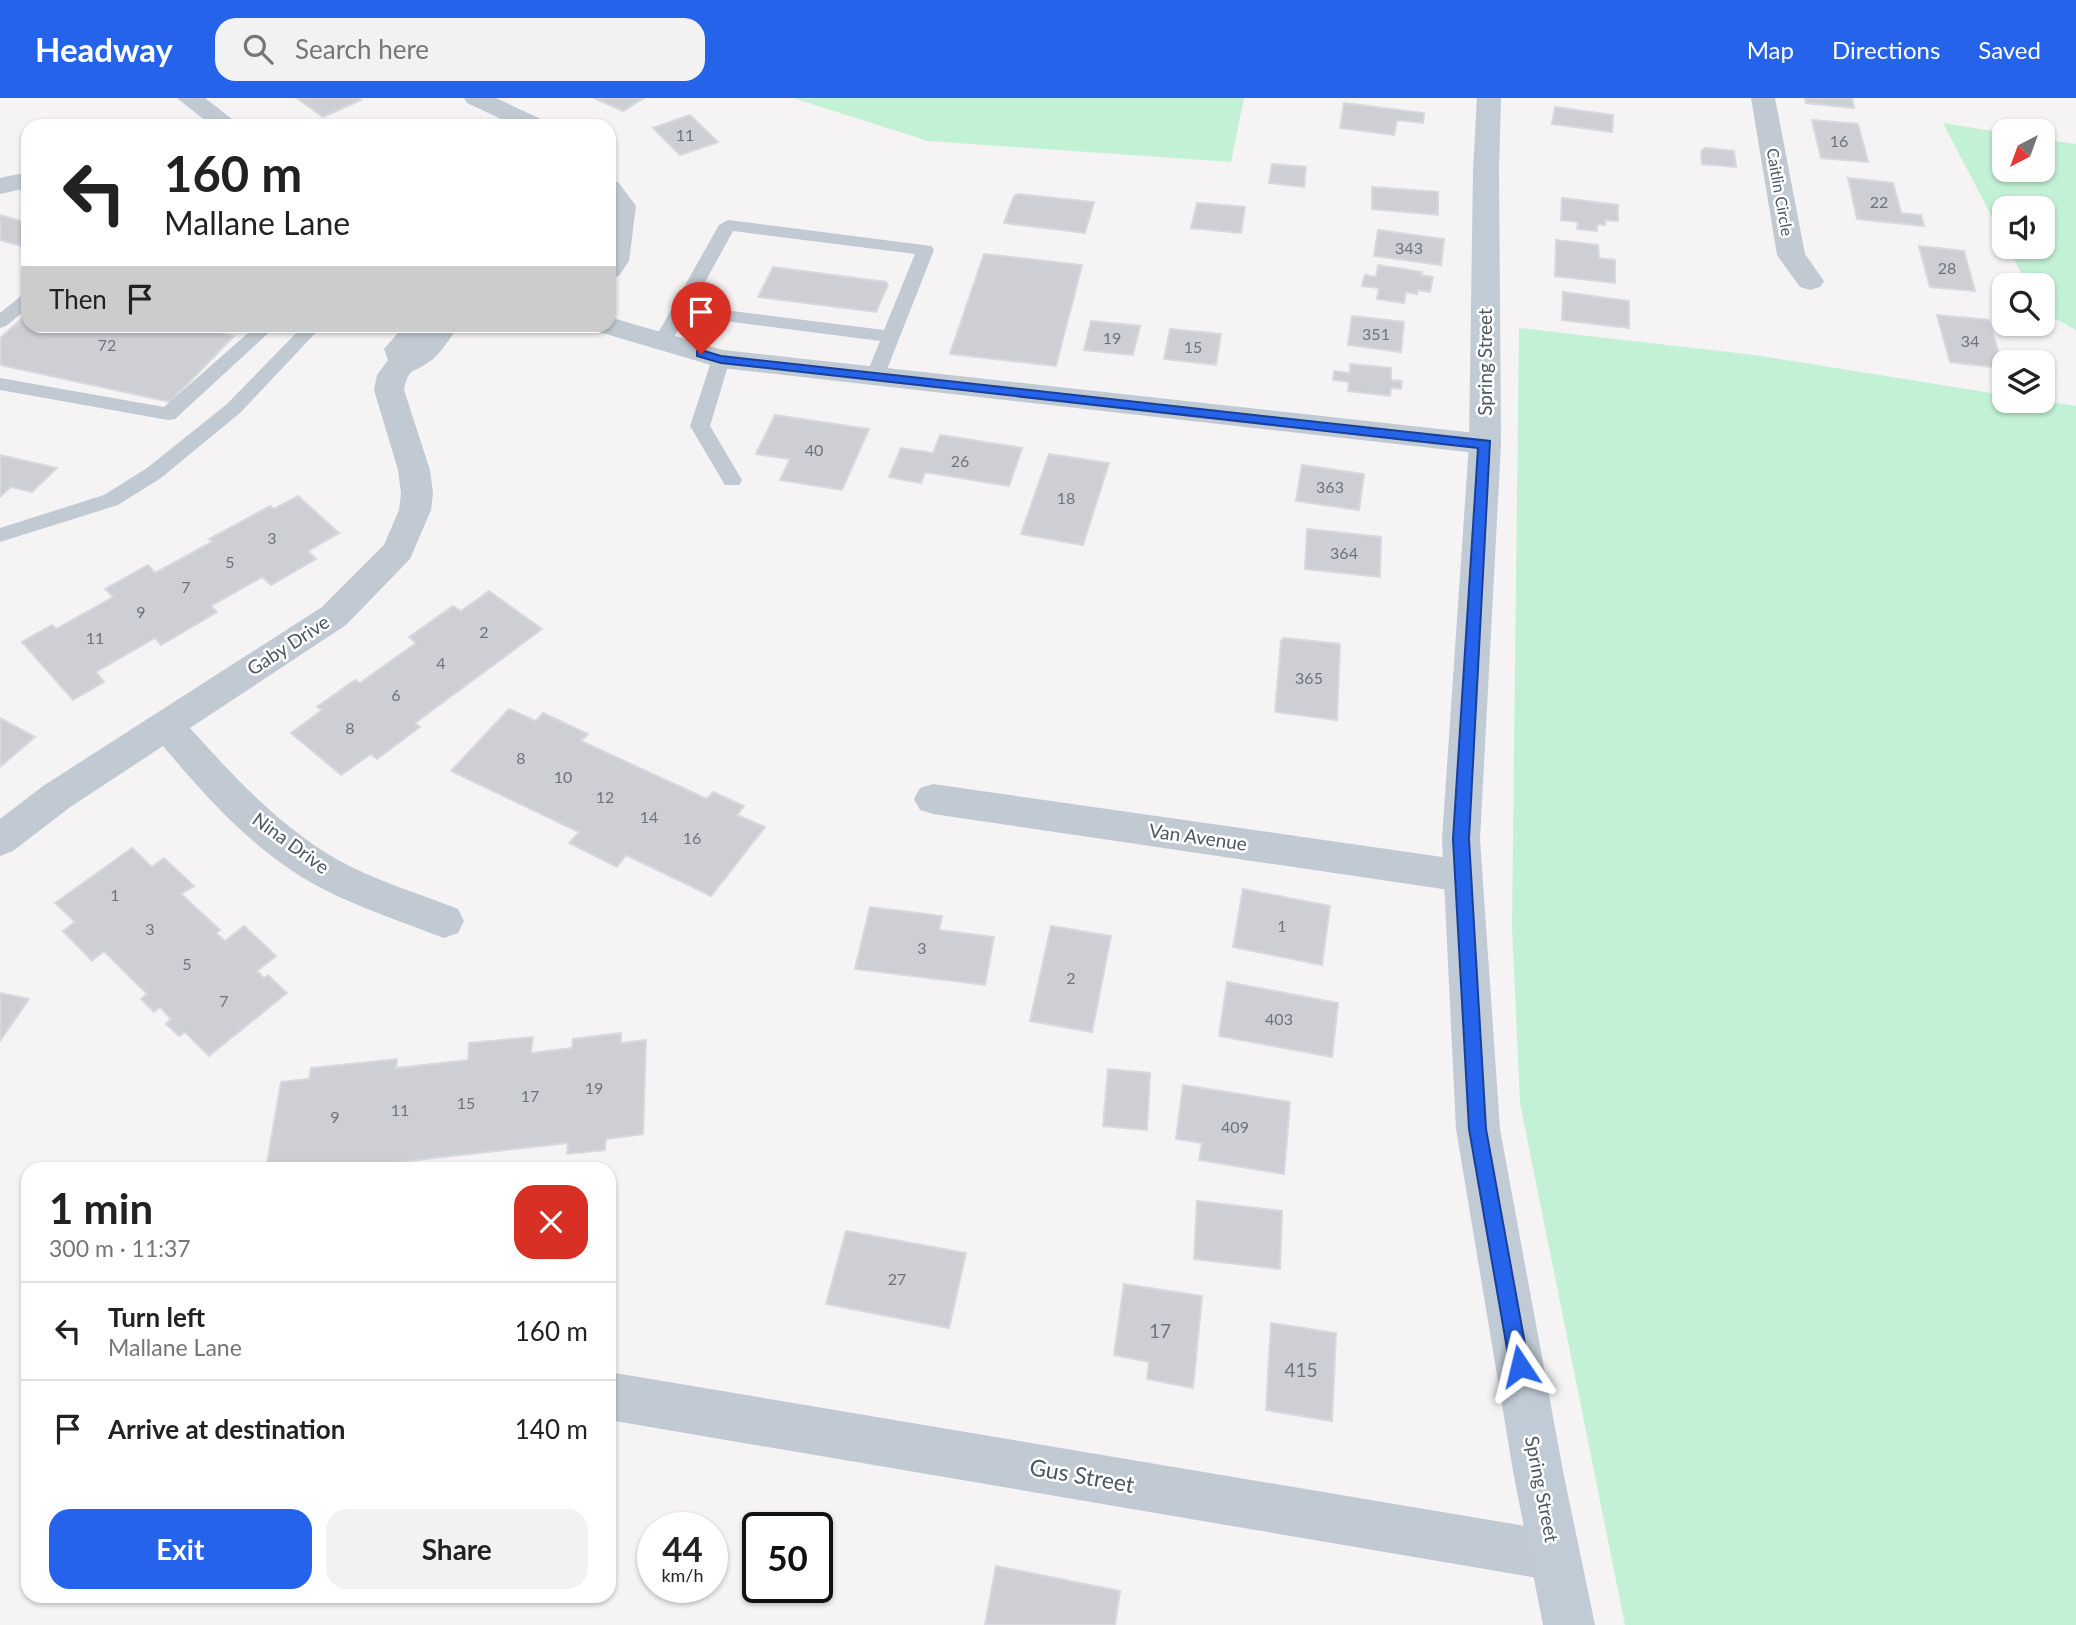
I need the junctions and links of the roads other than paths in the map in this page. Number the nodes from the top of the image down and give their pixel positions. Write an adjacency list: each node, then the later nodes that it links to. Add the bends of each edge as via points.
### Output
1 (189, 98): 5 (street)
2 (476, 98): 6 (street)
3 (1489, 98): 26 (main road, Spring Street)
4 (1763, 98): 11 (street, Caitlin Circle, via 1791,255)
5 (218, 119)
6 (521, 119)
7 (21, 182): 8 (street)
8 (0, 186)
9 (616, 197): 10 (street, via 623,206)
10 (616, 254)
11 (1810, 281)
12 (21, 305): 14 (lane)
13 (681, 310): 20 (lane); 20 (lane, via 728,225 925,250); 21 (lane)
14 (0, 322)
15 (616, 328): 21 (street)
16 (259, 333): 25 (lane, via 168,414)
17 (306, 333): 28 (lane, via 233,408 154,473 111,500)
18 (413, 333): 23 (street, Gaby Drive, via 399,349)
19 (438, 333): 23 (street, via 418,356)
20 (891, 337): 24 (lane)
21 (662, 342): 22 (street)
22 (721, 359): 24 (street); 27 (lane, via 700,426)
23 (403, 361): 29 (street, Gaby Drive, via 392,375 389,390 417,493 398,551 334,616)
24 (875, 378): 26 (street)
25 (0, 384)
26 (1485, 444): 32 (main road, Spring Street, via 1461,839)
27 (732, 480)
28 (0, 535)
29 (166, 725): 31 (street, Gaby Drive); 33 (street, Nina Drive, via 216,782 273,835 314,864)
30 (933, 799): 32 (street, Van Avenue)
31 (0, 840)
32 (1463, 876): 35 (main road, Spring Street, via 1478,1129)
33 (444, 921)
34 (616, 1396): 35 (street, Gus Street)
35 (1555, 1556): 36 (main road, Spring Street)
36 (1569, 1625)

